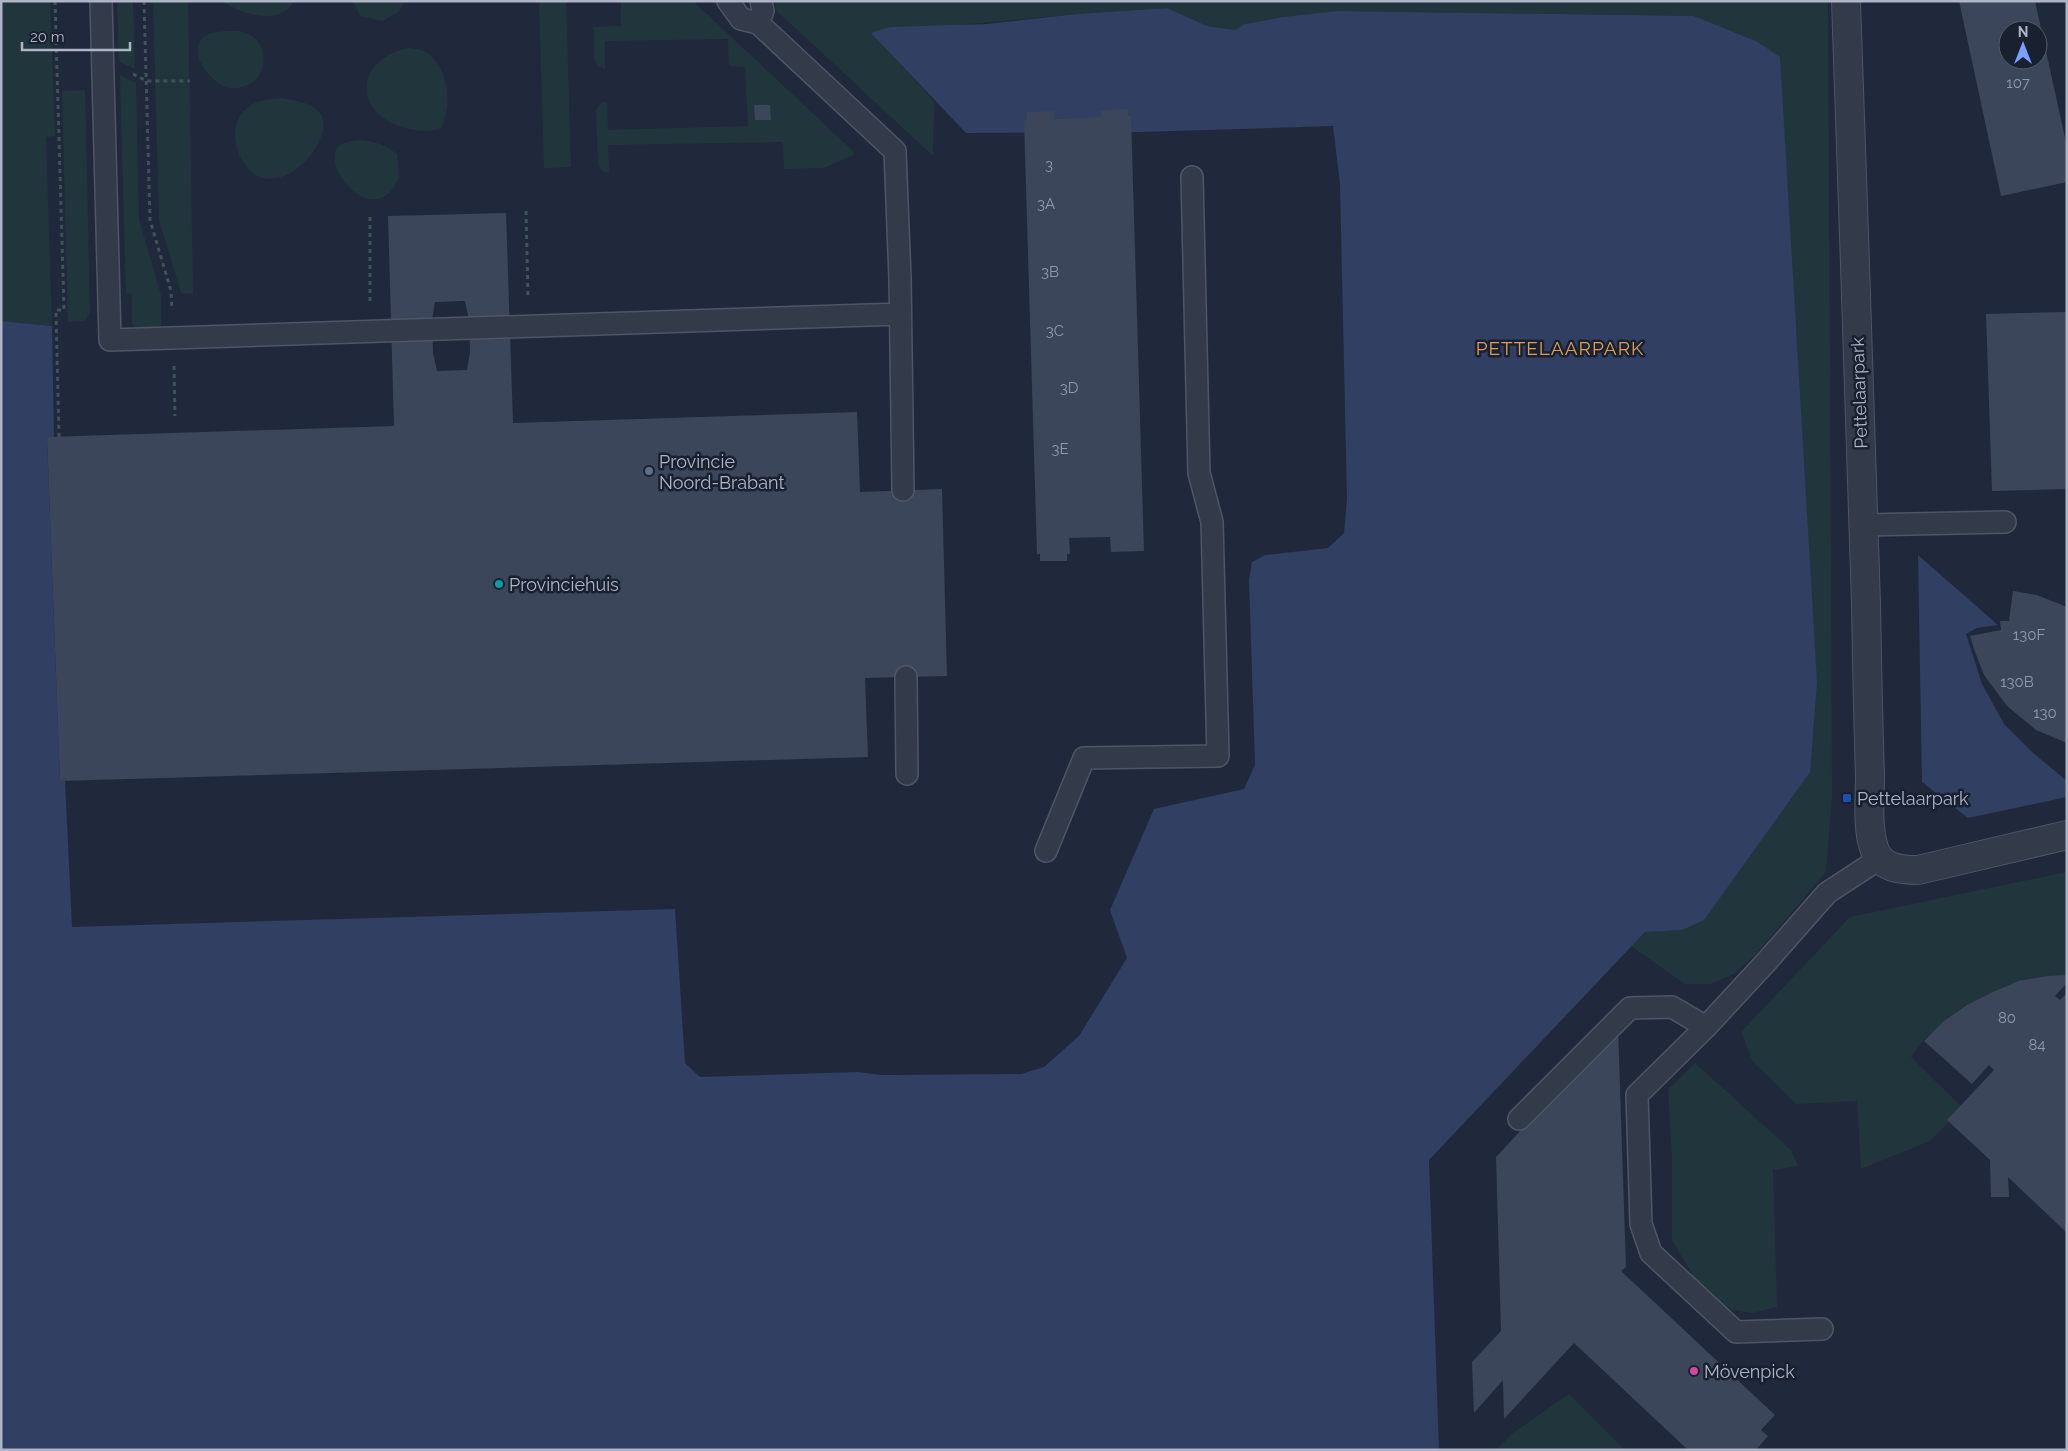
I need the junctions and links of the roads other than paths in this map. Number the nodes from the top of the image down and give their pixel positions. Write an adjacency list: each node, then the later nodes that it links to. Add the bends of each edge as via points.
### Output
1 (101, 1): 7 (lane, via 110,340)
2 (728, 1): 5 (lane, via 740,19)
3 (761, 1): 5 (lane, via 763,11)
4 (1846, 1): 10 (street, Pettelaarpark)
5 (758, 23): 7 (lane, via 895,151)
6 (1192, 177): 14 (lane, via 1199,473 1212,522 1218,756 1084,758)
7 (900, 314): 8 (lane)
8 (903, 490)
9 (2005, 522): 10 (lane)
10 (1864, 525): 15 (street, Pettelaarpark, via 1872,838)
11 (906, 677): 12 (lane)
12 (907, 774)
13 (2067, 836): 15 (street, via 1918,870 1896,869)
14 (1046, 851)
15 (1878, 858): 16 (lane, via 1827,893)
16 (1706, 1027): 17 (lane, via 1672,1007 1630,1008); 18 (lane, via 1637,1095 1641,1224 1651,1253 1736,1332)
17 (1519, 1119)
18 (1822, 1329)

